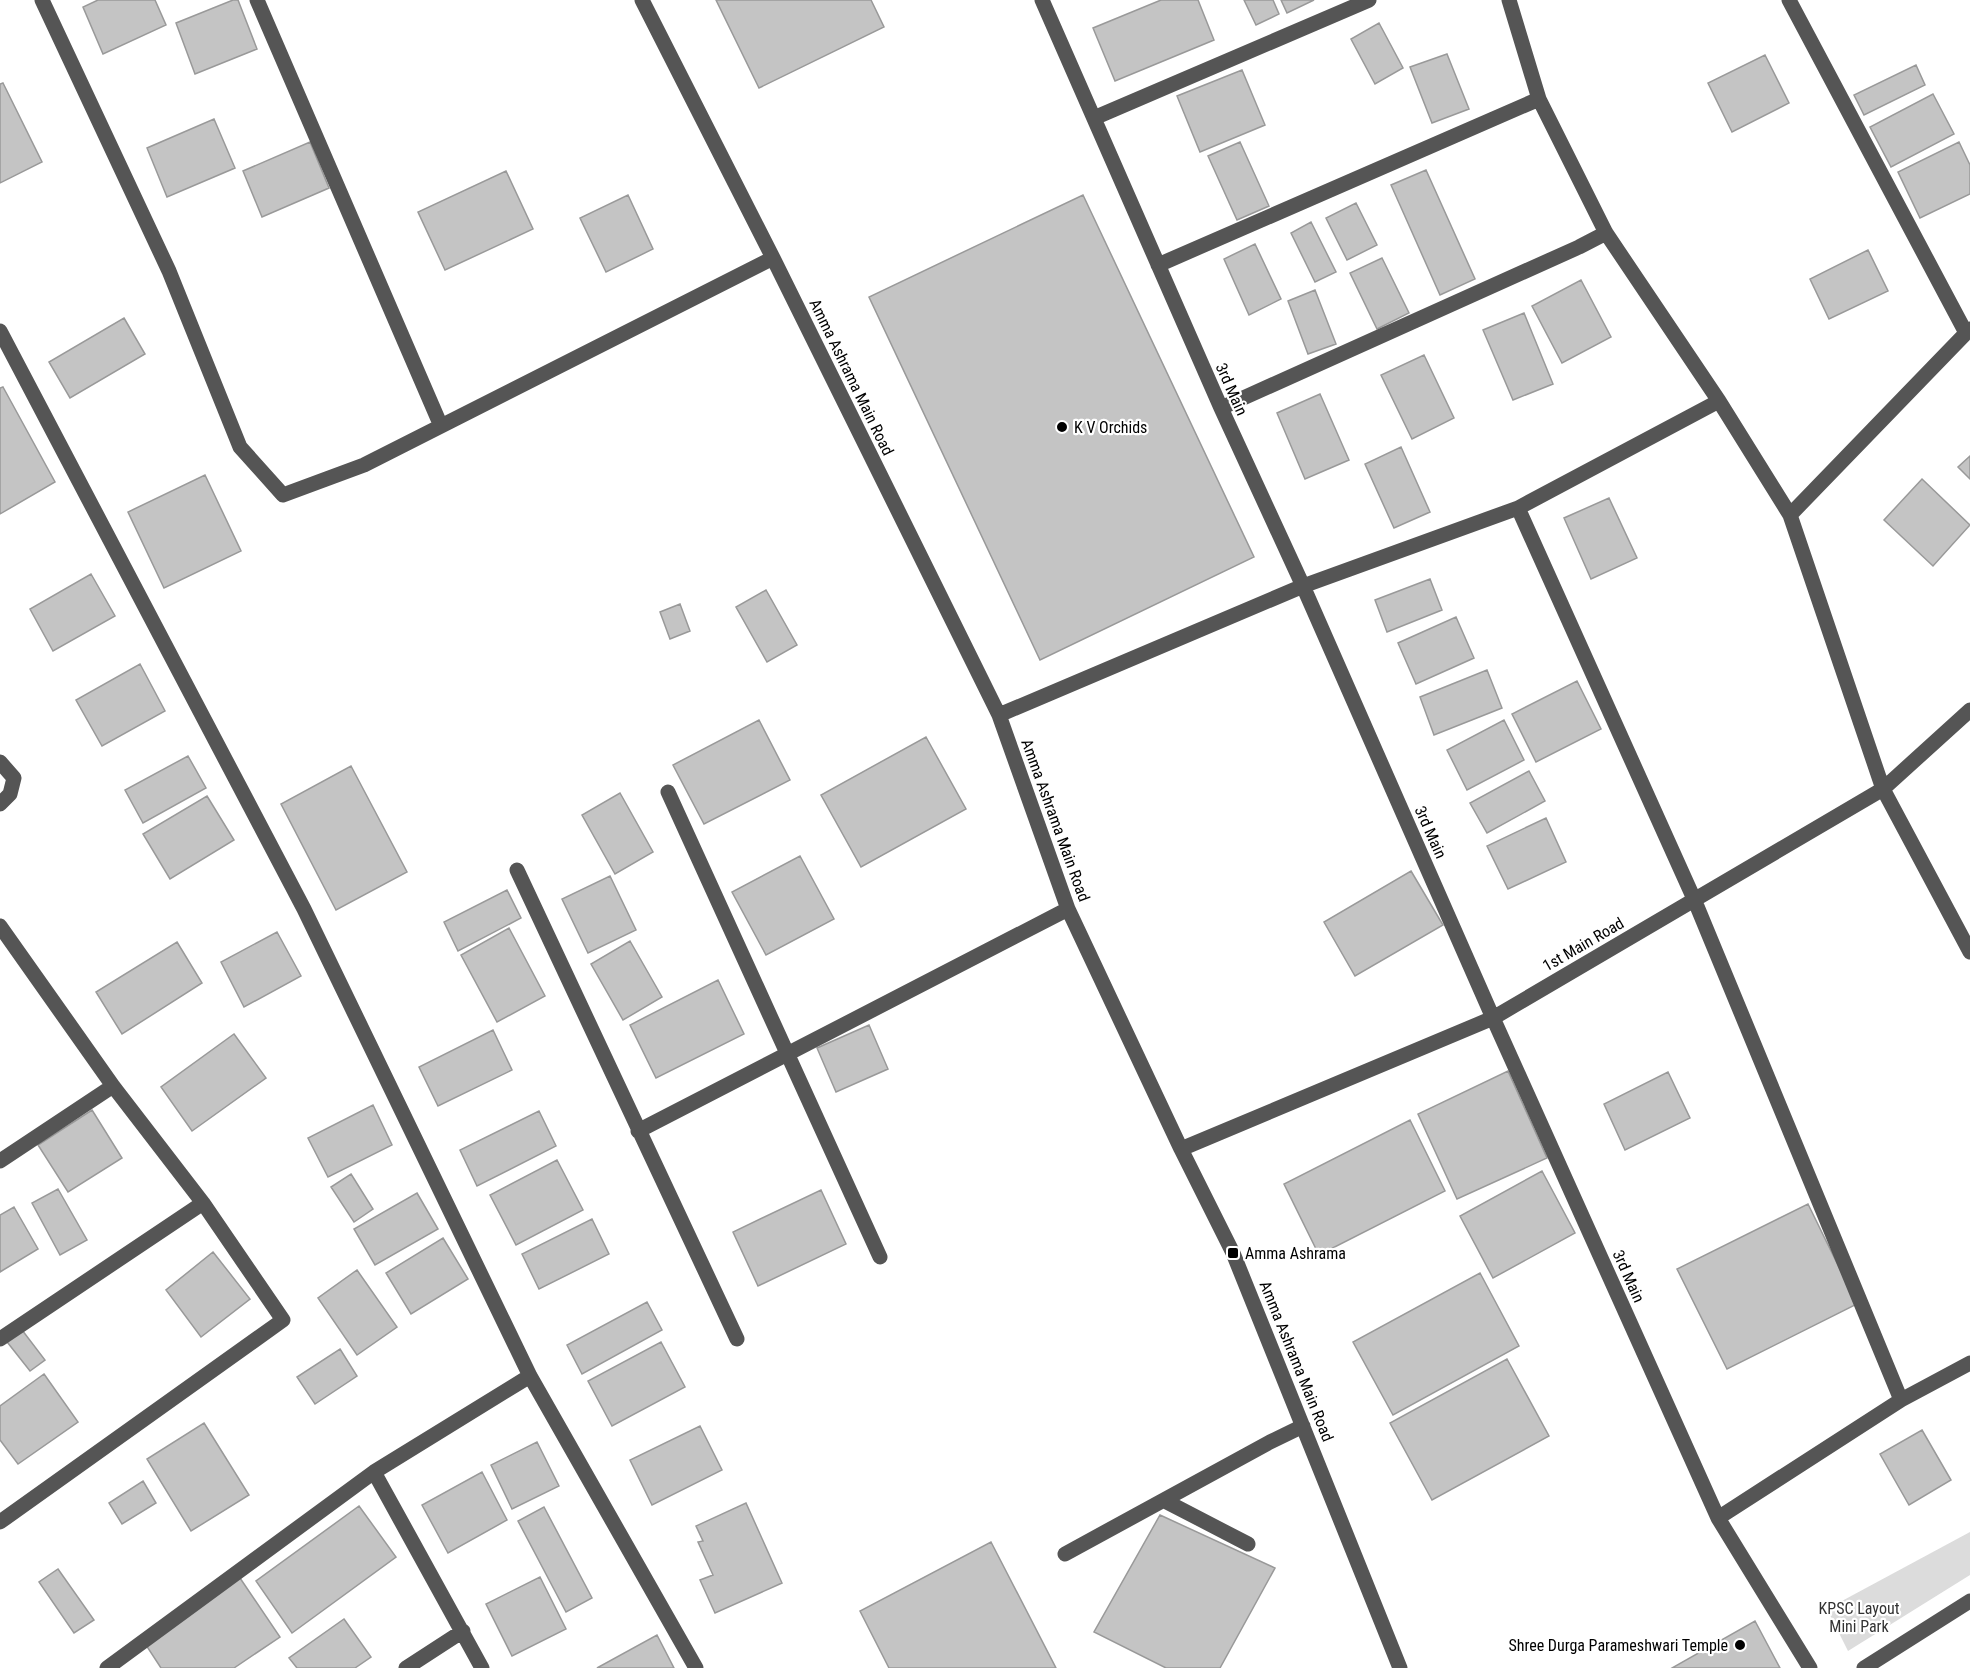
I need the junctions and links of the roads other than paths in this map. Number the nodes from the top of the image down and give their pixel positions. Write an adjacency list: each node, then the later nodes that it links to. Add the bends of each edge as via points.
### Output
1 (42, 0): 17 (street, via 169,271 240,447 283,495 364,465)
2 (257, 0): 17 (street)
3 (642, 0): 11 (street, Amma Ashrama Main Road)
4 (1042, 0): 9 (street, 3rd Main)
5 (1369, 0): 9 (street)
6 (1509, 0): 8 (street)
7 (1789, 0): 14 (street)
8 (1539, 99): 10 (street); 12 (street)
9 (1094, 118): 12 (street, 3rd Main)
10 (1606, 233): 15 (street); 16 (street)
11 (773, 258): 17 (street); 22 (street, Amma Ashrama Main Road)
12 (1158, 265): 16 (street, 3rd Main)
13 (0, 331): 43 (street, via 304,909)
14 (1968, 331): 19 (street)
15 (1719, 401): 18 (street); 19 (street)
16 (1221, 408): 20 (street, 3rd Main)
17 (441, 426)
18 (1518, 508): 20 (street); 28 (street)
19 (1790, 514): 24 (street)
20 (1303, 586): 22 (street); 32 (street, 3rd Main)
21 (1970, 710): 24 (street, 1st Main Road)
22 (999, 715): 29 (street, Amma Ashrama Main Road)
23 (0, 762): 26 (street, via 14,778 10,794)
24 (1882, 789): 28 (street, 1st Main Road); 31 (street)
25 (669, 792): 33 (street)
26 (0, 804)
27 (517, 870): 35 (street)
28 (1694, 899): 32 (street, 1st Main Road); 44 (street)
29 (1068, 909): 33 (street); 36 (street, Amma Ashrama Main Road)
30 (0, 926): 34 (street)
31 (1970, 952)
32 (1493, 1018): 36 (street, 1st Main Road); 48 (street, 3rd Main)
33 (789, 1053): 35 (street); 39 (street)
34 (112, 1086): 37 (street); 38 (street)
35 (638, 1131): 41 (street)
36 (1181, 1149): 45 (street, Amma Ashrama Main Road, via 1233,1252)
37 (0, 1161)
38 (203, 1203): 40 (street); 49 (street, via 283,1320)
39 (880, 1257)
40 (0, 1339)
41 (736, 1339)
42 (1970, 1363): 44 (street)
43 (530, 1376): 46 (street); 57 (street)
44 (1901, 1400): 48 (street)
45 (1303, 1426): 47 (street); 58 (street, Amma Ashrama Main Road)
46 (374, 1472): 53 (street); 54 (street)
47 (1165, 1501): 50 (street); 51 (street)
48 (1718, 1518): 59 (street, 3rd Main)
49 (0, 1522)
50 (1248, 1544)
51 (1065, 1554)
52 (1970, 1601): 60 (street)
53 (463, 1631): 55 (street); 56 (street)
54 (107, 1668)
55 (406, 1668)
56 (482, 1668)
57 (696, 1668)
58 (1400, 1668)
59 (1810, 1668)
60 (1864, 1668)

